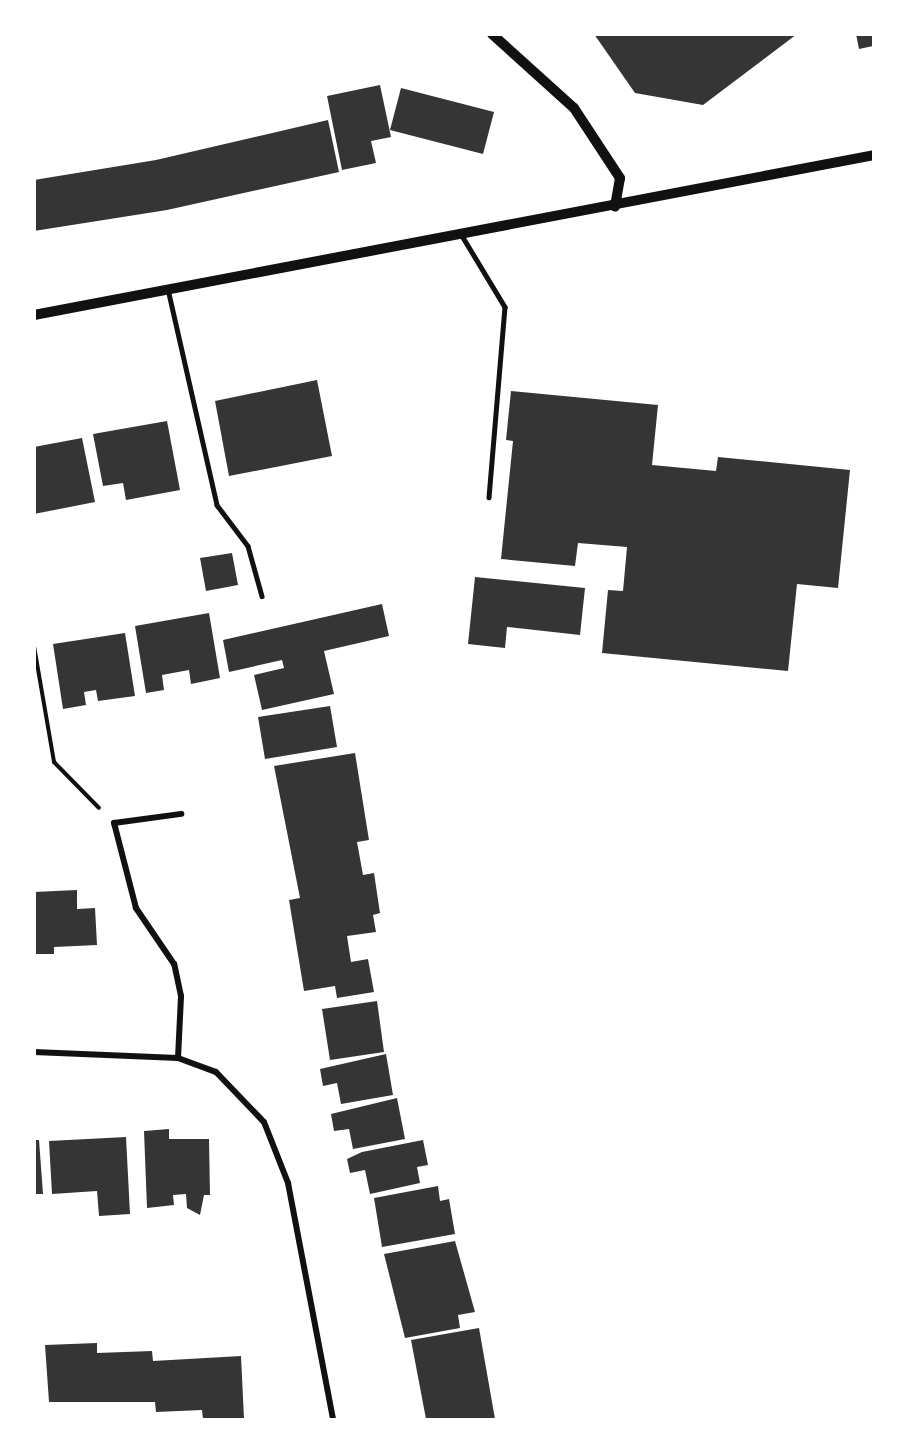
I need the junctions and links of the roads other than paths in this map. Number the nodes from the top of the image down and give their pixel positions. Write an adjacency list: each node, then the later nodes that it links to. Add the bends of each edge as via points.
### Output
1 (492, 34): 3 (street, via 574,108 620,178)
2 (873, 155): 3 (street)
3 (615, 207): 4 (street)
4 (461, 234): 5 (street); 7 (lane, via 505,307)
5 (168, 289): 6 (street); 8 (lane, via 218,505 248,546)
6 (34, 315)
7 (489, 497)
8 (262, 596)
9 (181, 814): 11 (street, via 114,823 132,899 174,964 181,996)
10 (34, 1052): 11 (street)
11 (178, 1058): 12 (street, via 216,1072 264,1122 288,1183)
12 (333, 1419)

